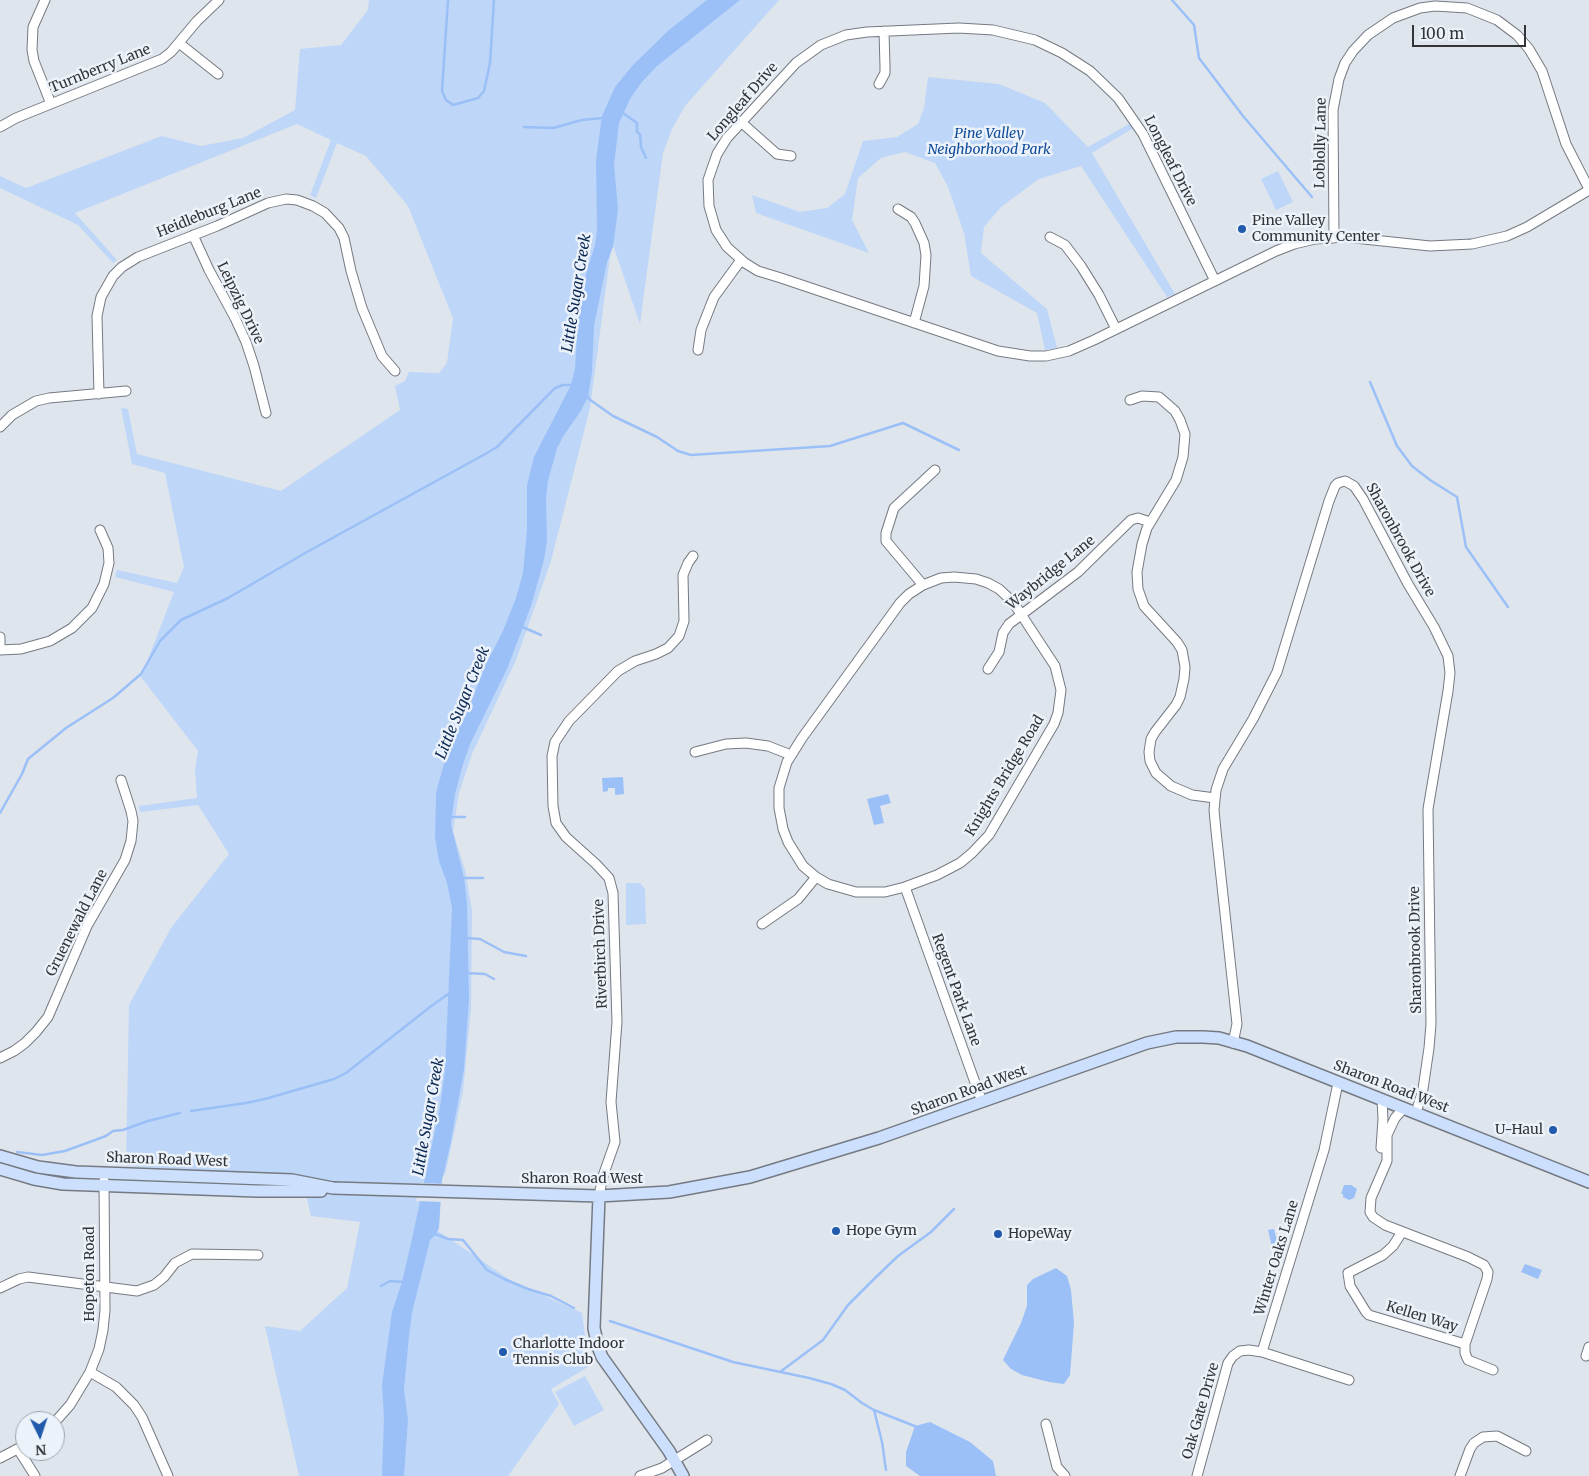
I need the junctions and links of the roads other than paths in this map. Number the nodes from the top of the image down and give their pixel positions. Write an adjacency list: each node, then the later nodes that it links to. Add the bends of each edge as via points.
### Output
1 (45, 0): 7 (street, via 33,27 32,50)
2 (219, 0): 4 (street, Turnberry Lane)
3 (884, 31): 6 (street, via 885,73); 8 (street, Longleaf Drive, via 846,35 814,49 791,68); 17 (street, Longleaf Drive, via 959,28 1016,34 1062,53 1090,71 1118,98 1140,130)
4 (179, 43): 5 (street); 7 (street, Turnberry Lane, via 167,56 152,64)
5 (218, 74)
6 (879, 84)
7 (51, 104): 9 (street, Turnberry Lane)
8 (741, 122): 10 (street, via 777,154); 16 (street, Longleaf Drive, via 717,154 707,193 716,230)
9 (0, 128)
10 (791, 156)
11 (1589, 189): 15 (street, Longleaf Drive, via 1527,227 1507,236 1472,244 1430,246); 15 (street, Loblolly Lane, via 1566,144 1537,60 1517,35 1497,20 1466,8 1420,8 1392,18 1368,35 1345,63 1339,79 1333,110)
12 (898, 209): 18 (street, via 915,223 926,255 924,286)
13 (193, 235): 21 (street, Heidleburg Lane, via 278,200 308,203 324,213 344,238 362,308 382,356); 23 (street, Heidleburg Lane, via 132,260 113,276 106,287 97,316); 25 (street, Leipzig Drive, via 246,342)
14 (1050, 237): 19 (street, via 1065,245 1081,266)
15 (1334, 238): 17 (street, Longleaf Drive, via 1294,244)
16 (741, 260): 18 (street, Longleaf Drive, via 758,271); 20 (street, via 711,304)
17 (1215, 281): 19 (street, Longleaf Drive)
18 (914, 323): 19 (street, Longleaf Drive, via 998,351 1030,356 1058,354)
19 (1116, 329)
20 (698, 350)
21 (394, 371)
22 (126, 391): 23 (street)
23 (99, 394): 26 (street, via 36,401 12,415)
24 (1130, 400): 28 (street, via 1142,396 1159,398 1175,411 1185,434 1184,457 1176,480)
25 (266, 412)
26 (0, 428)
27 (935, 470): 31 (street, via 894,508 886,533 886,541)
28 (1150, 522): 32 (street, Waybridge Lane, via 1138,518 1131,520 1092,560); 40 (street, via 1138,560 1138,589 1144,606 1177,642 1185,667 1178,700 1151,739 1150,761 1159,777 1171,786 1192,795)
29 (100, 530): 35 (street, via 110,563 92,608 72,628 50,641 21,649)
30 (693, 556): 58 (street, Riverbirch Drive, via 683,575 684,621 679,636 668,648 618,671 569,721 555,742 552,756 556,823 566,837 609,878 613,893 617,1022 611,1102 615,1142)
31 (923, 585): 32 (street, Knights Bridge Road, via 942,578 976,579 999,589); 38 (street, Knights Bridge Road, via 900,603)
32 (1022, 615): 36 (street, Waybridge Lane, via 1003,633 999,652); 42 (street, Knights Bridge Road, via 1049,656 1059,678 1061,701 1054,724 982,844 960,863)
33 (0, 637): 34 (street)
34 (0, 645)
35 (0, 650)
36 (988, 669)
37 (696, 752): 38 (street, via 726,744 746,743)
38 (791, 754): 41 (street, Knights Bridge Road, via 779,788 781,822 795,856)
39 (121, 780): 45 (street, Gruenewald Lane, via 133,821 125,860 87,926 48,1017 25,1043)
40 (1215, 798): 44 (street, Sharonbrook Drive, via 1237,1024); 50 (street, Sharonbrook Drive, via 1223,769 1277,672 1335,486 1342,481 1351,483 1364,499 1446,649 1450,672 1428,809 1431,1024 1427,1068)
41 (816, 877): 42 (street, Knights Bridge Road, via 856,892 885,892); 43 (street, via 798,899)
42 (905, 887): 48 (street, Regent Park Lane)
43 (762, 924)
44 (1233, 1043): 46 (main road, Sharon Road West); 48 (main road, Sharon Road West, via 1203,1036 1147,1043)
45 (0, 1058)
46 (1338, 1083): 47 (main road, Sharon Road West); 64 (street, Winter Oaks Lane, via 1324,1150)
47 (1382, 1100): 49 (main road, Sharon Road West); 51 (street)
48 (982, 1102): 58 (main road, Sharon Road West, via 879,1138 750,1177 668,1192)
49 (1403, 1109): 50 (main road, Sharon Road West); 51 (street)
50 (1416, 1113): 55 (main road, Sharon Road West)
51 (1384, 1133): 59 (street, via 1387,1161 1371,1198 1370,1212 1377,1221)
52 (0, 1156): 54 (main road, Sharon Road West, via 38,1167)
53 (0, 1169): 56 (main road, Sharon Road West, via 63,1184)
54 (104, 1173): 56 (street, Hopeton Road); 57 (main road, Sharon Road West, via 292,1180)
55 (1589, 1182)
56 (103, 1186): 57 (main road, Sharon Road West, via 296,1192); 62 (street, Hopeton Road)
57 (333, 1188): 58 (main road, Sharon Road West)
58 (599, 1196): 74 (main road, via 594,1328 598,1348)
59 (1402, 1232): 63 (street, via 1468,1256 1484,1265 1488,1272); 63 (street, Kellen Way, via 1394,1246 1383,1255 1348,1273 1350,1286 1370,1315)
60 (258, 1255): 62 (street, via 192,1254 175,1263 158,1283 146,1289)
61 (0, 1288): 62 (street, via 28,1277)
62 (105, 1288): 66 (street, Hopeton Road, via 103,1330)
63 (1465, 1344): 65 (street, via 1468,1360)
64 (1262, 1352): 67 (street); 81 (street, Oak Gate Drive, via 1240,1351 1228,1363)
65 (1493, 1370)
66 (90, 1372): 68 (street, Hopeton Road); 77 (street, via 116,1387 134,1405)
67 (1349, 1380)
68 (65, 1411)
69 (1046, 1424): 80 (street, via 1057,1467)
70 (707, 1440): 74 (street)
71 (15, 1450): 73 (street)
72 (1526, 1450): 82 (street, via 1497,1436 1483,1437 1470,1449)
73 (0, 1458)
74 (674, 1460): 78 (street); 79 (main road)
75 (28, 1461): 76 (street)
76 (35, 1476)
77 (168, 1476)
78 (640, 1476)
79 (683, 1476)
80 (1065, 1476)
81 (1197, 1476)
82 (1460, 1476)

